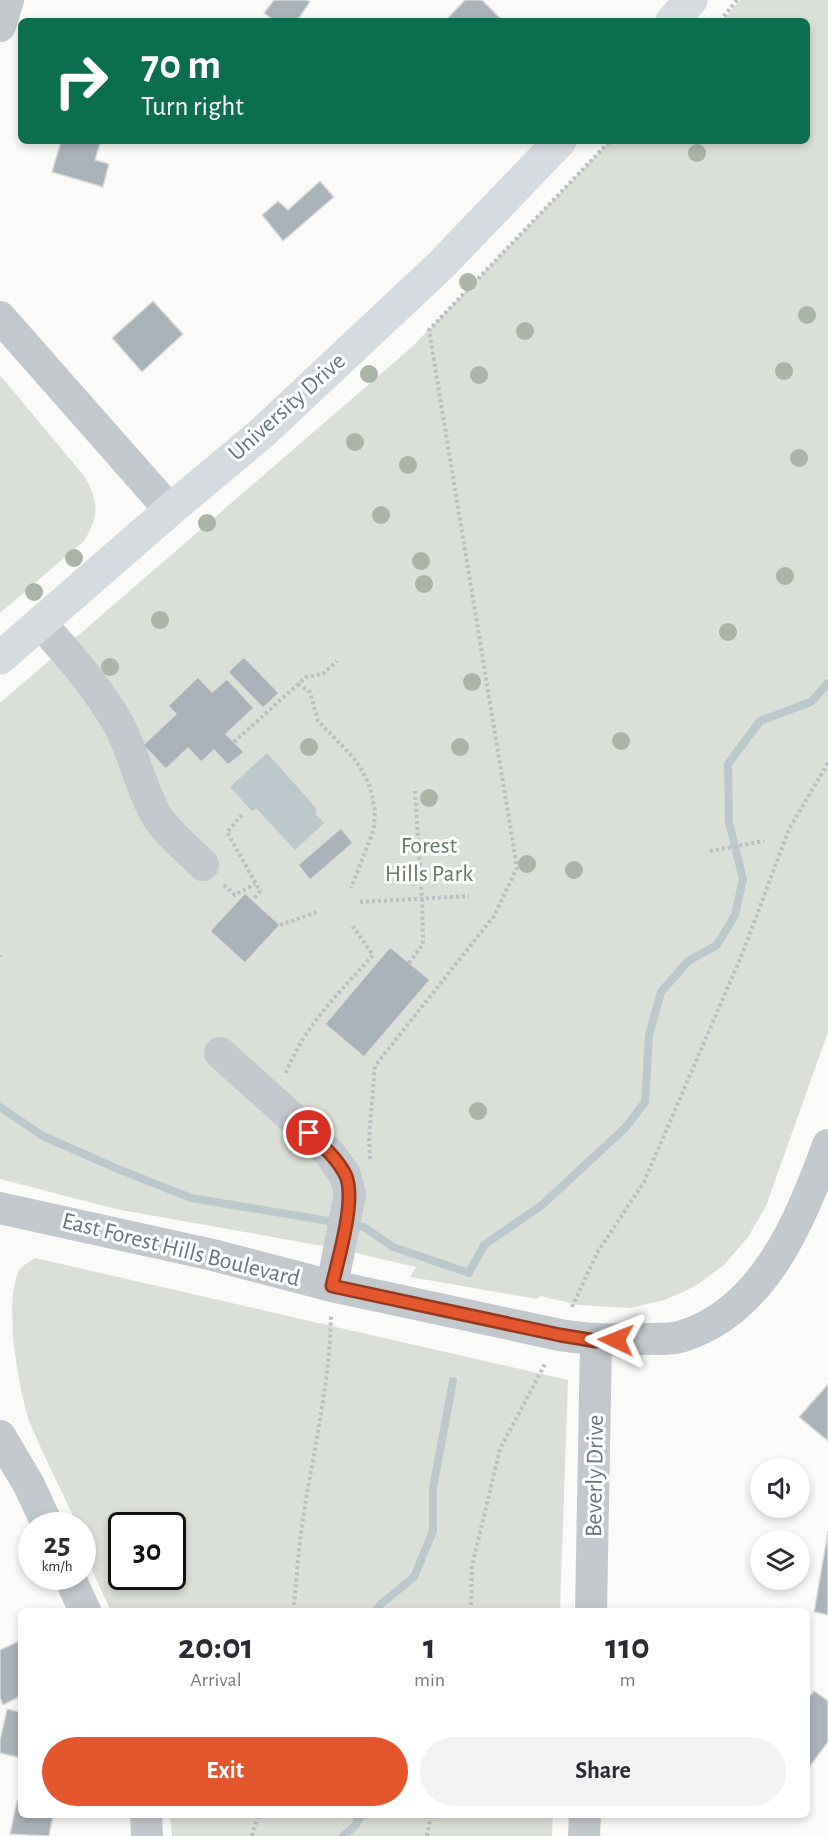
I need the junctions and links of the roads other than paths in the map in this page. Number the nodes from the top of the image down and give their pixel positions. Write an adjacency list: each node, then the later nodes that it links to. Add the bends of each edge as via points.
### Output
1 (8, 0): 4 (street)
2 (691, 0): 3 (main road)
3 (675, 18)
4 (0, 26)
5 (557, 144): 7 (main road, University Drive, via 441,265 262,432)
6 (0, 317): 7 (street)
7 (170, 510): 8 (main road, University Drive)
8 (40, 623): 9 (main road, University Drive); 10 (street, via 95,688 119,726 158,818)
9 (0, 658)
10 (203, 866)
11 (220, 1053): 14 (street, via 331,1155 345,1175 350,1194)
12 (828, 1145): 15 (street, East Forest Hills Boulevard, via 769,1271 740,1304 704,1328 681,1337)
13 (0, 1208): 14 (street, East Forest Hills Boulevard)
14 (332, 1286): 15 (street, East Forest Hills Boulevard)
15 (596, 1341): 20 (street, Beverly Drive)
16 (0, 1436): 17 (street)
17 (42, 1512)
18 (75, 1590): 19 (street)
19 (84, 1608)
20 (591, 1608)
21 (146, 1818): 23 (street)
22 (585, 1818): 24 (street)
23 (147, 1836)
24 (585, 1836)

